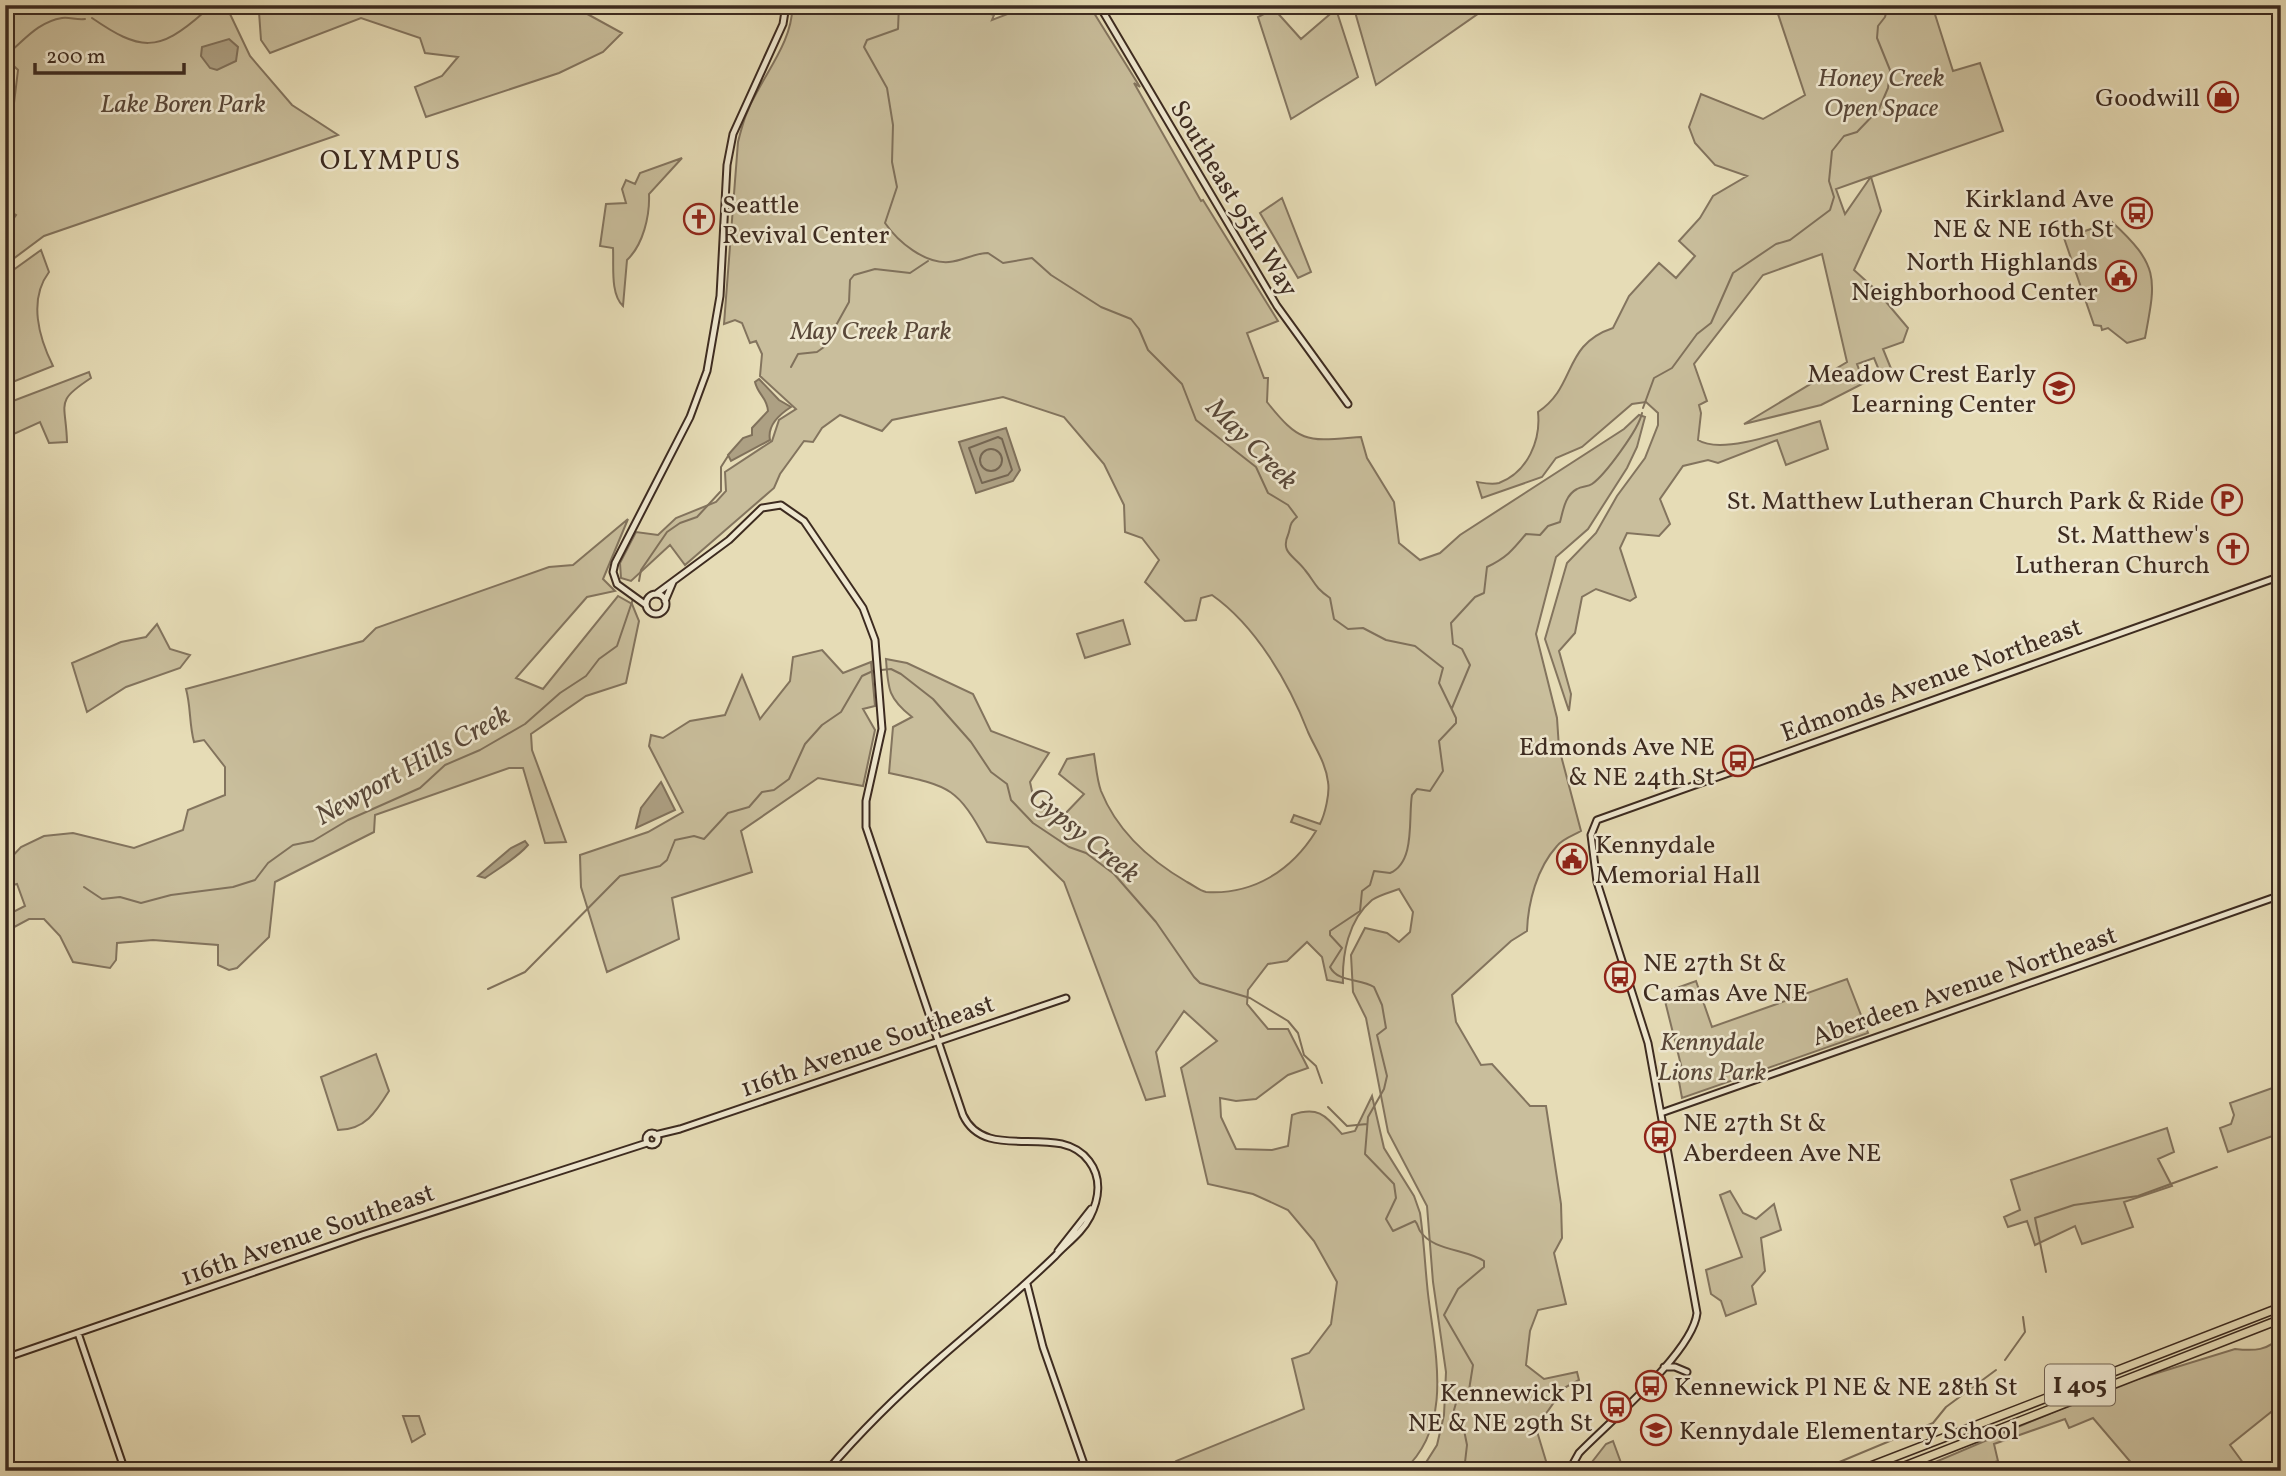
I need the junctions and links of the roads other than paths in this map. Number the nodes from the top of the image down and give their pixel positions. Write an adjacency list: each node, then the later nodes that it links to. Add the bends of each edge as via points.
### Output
1 (211, 5): 2 (main road)
2 (250, 5)
3 (786, 5): 10 (street, via 783,24 738,118 730,147 720,296 706,371 690,417 615,563 615,580)
4 (1098, 5): 7 (street, Southeast 95th Way, via 1277,306)
5 (2271, 5): 6 (main road)
6 (2281, 8)
7 (1348, 404)
8 (2281, 576): 17 (street, Edmonds Avenue Northeast, via 1595,822 1592,847 1599,892 1648,1044)
9 (675, 580): 11 (street); 12 (street); 16 (street, via 762,508 781,505 796,513 817,538 863,608 877,652 882,716 865,807 866,827)
10 (626, 589): 11 (street); 13 (street)
11 (653, 595): 12 (street); 13 (street)
12 (665, 601): 13 (street, via 665,608 657,614)
13 (646, 605)
14 (2281, 895): 17 (street, Aberdeen Avenue Northeast)
15 (1066, 998): 16 (street, 116th Avenue Southeast)
16 (937, 1042): 18 (street, 116th Avenue Southeast); 20 (street, via 970,1128 988,1138 1078,1150 1096,1174 1098,1196 1077,1236)
17 (1661, 1113): 25 (street, via 1696,1301 1696,1322 1688,1339)
18 (656, 1138): 19 (street, 116th Avenue Southeast); 19 (street, 116th Avenue Southeast, via 652,1145)
19 (647, 1140): 23 (street, 116th Avenue Southeast)
20 (1027, 1284): 28 (street, via 939,1360); 29 (street, via 1085,1467)
21 (2281, 1307): 31 (highway, I 405)
22 (2281, 1319): 32 (highway, I 405)
23 (78, 1333): 24 (street, 116th Avenue Southeast); 27 (street)
24 (5, 1358)
25 (1664, 1367): 26 (street); 30 (street, via 1579,1452)
26 (1687, 1372)
27 (125, 1471)
28 (827, 1471)
29 (1073, 1471)
30 (1569, 1471)
31 (1856, 1471)
32 (1892, 1471)

